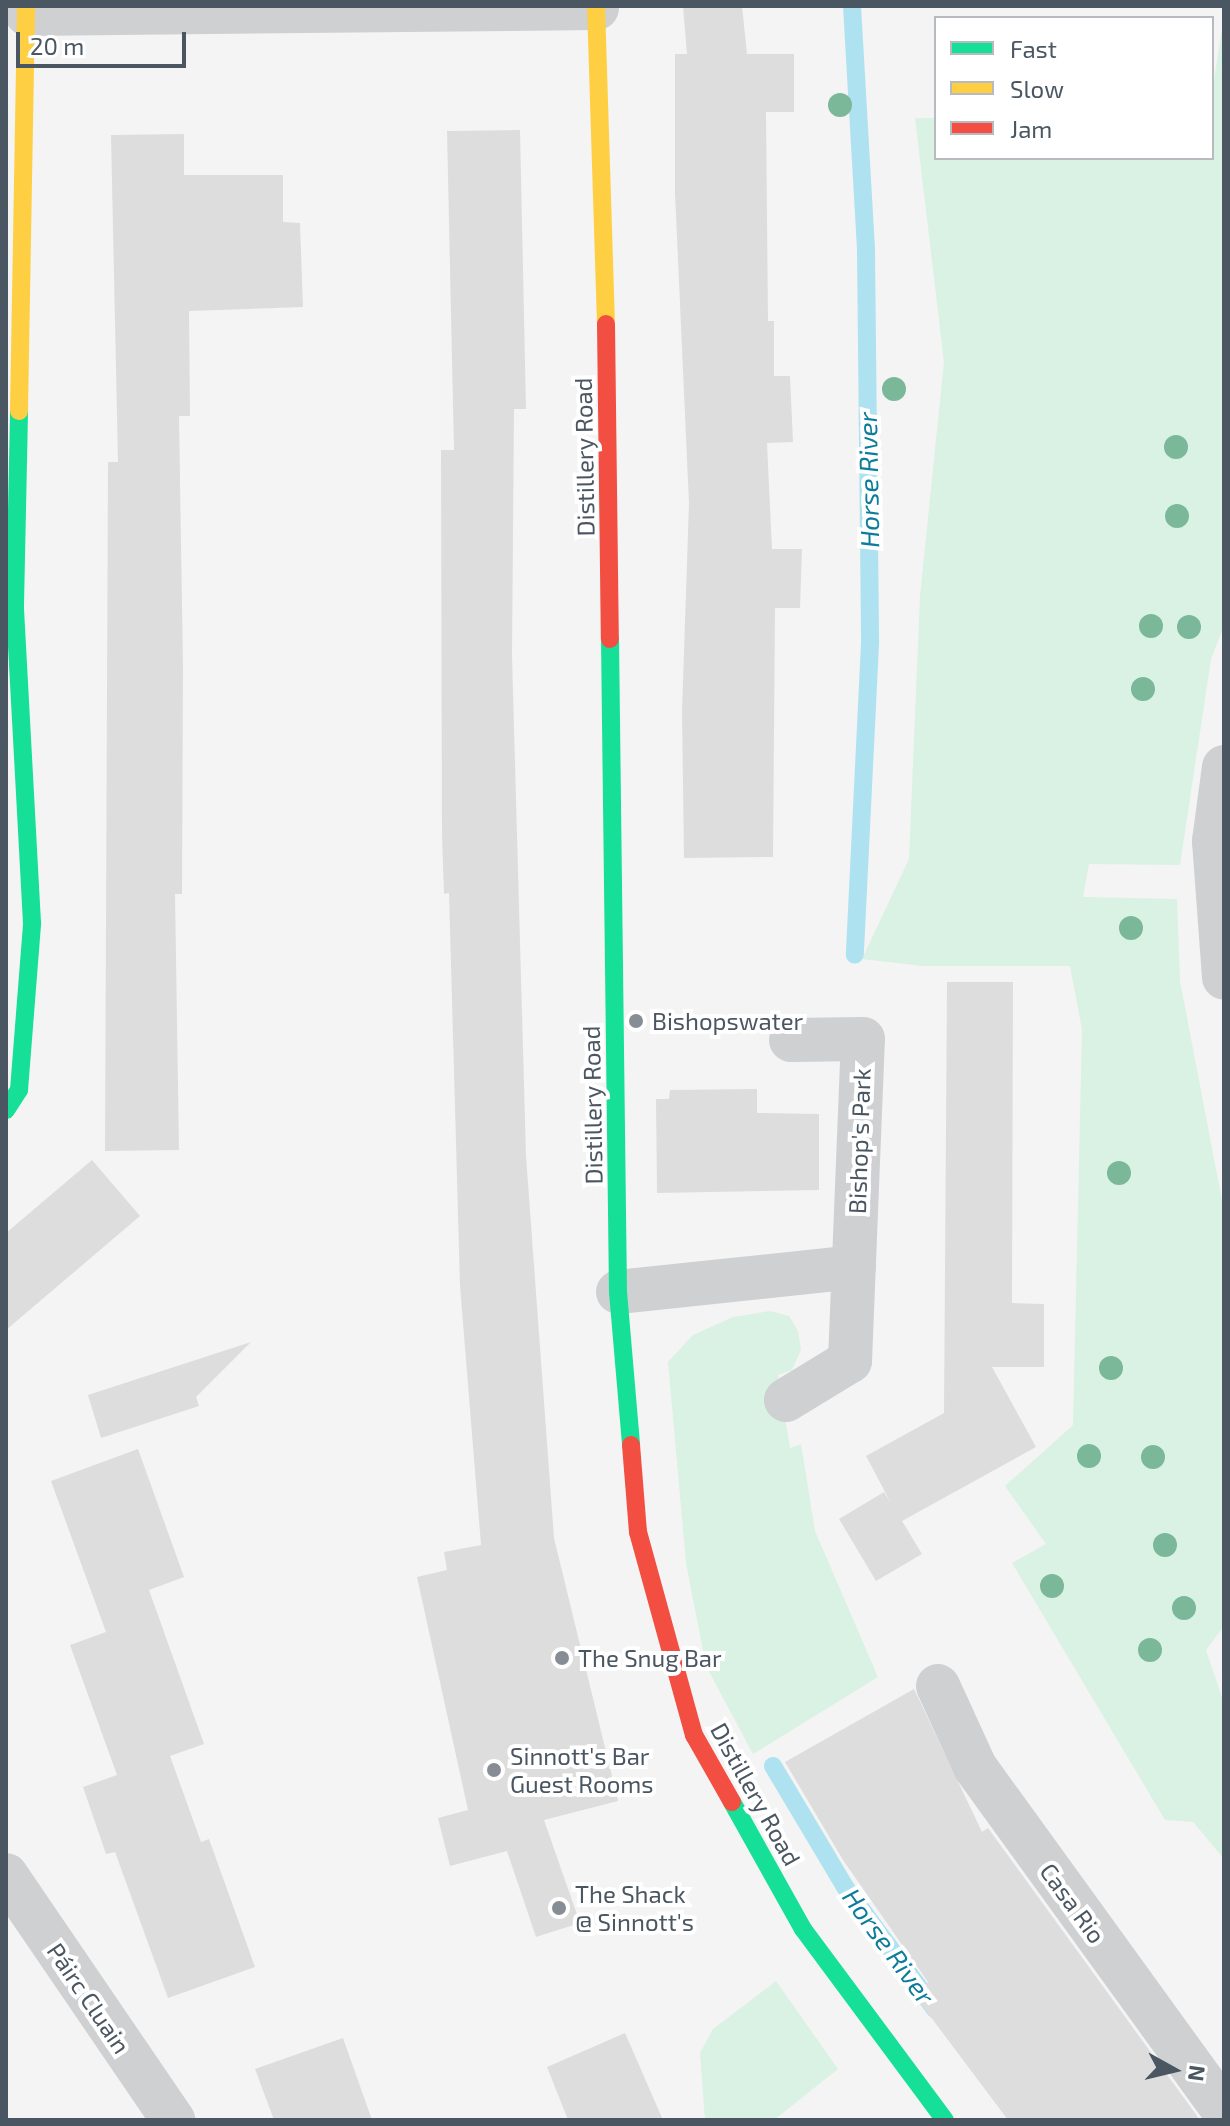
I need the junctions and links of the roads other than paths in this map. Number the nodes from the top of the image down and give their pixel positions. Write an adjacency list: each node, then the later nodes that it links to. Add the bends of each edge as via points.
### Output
1 (596, 7): 2 (street); 8 (main road, Distillery Road, via 605,238)
2 (26, 10): 6 (main road, via 15,605 32,923 19,1090)
3 (1224, 767): 4 (street, via 1214,841)
4 (1224, 978)
5 (791, 1040): 7 (street, Bishop's Park, via 863,1039)
6 (6, 1110)
7 (854, 1267): 8 (street); 9 (street, Bishop's Park, via 850,1361)
8 (618, 1292): 14 (main road, Distillery Road, via 638,1532 694,1735 803,1929)
9 (786, 1400)
10 (938, 1686): 12 (street, Casa Rio, via 975,1767)
11 (6, 1875): 13 (street, Páirc Cluain)
12 (1224, 2111)
13 (173, 2120)
14 (945, 2120)

